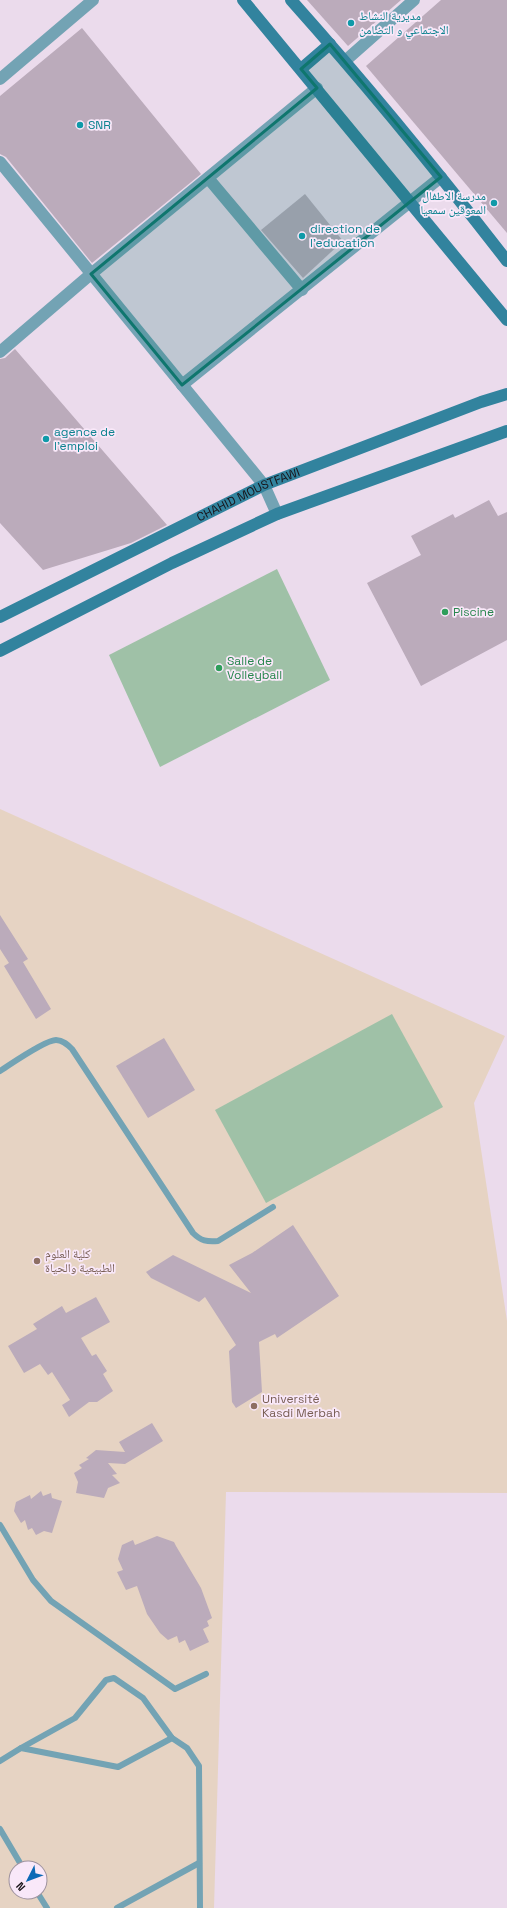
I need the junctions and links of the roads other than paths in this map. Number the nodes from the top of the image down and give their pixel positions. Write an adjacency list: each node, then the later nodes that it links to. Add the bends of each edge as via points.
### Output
1 (94, 0): 8 (street)
2 (243, 0): 7 (main road)
3 (291, 0): 5 (main road)
4 (414, 0): 6 (street)
5 (330, 44): 6 (main road); 7 (main road)
6 (345, 61): 11 (main road)
7 (301, 69): 9 (main road)
8 (0, 79)
9 (317, 88): 12 (street); 13 (main road)
10 (0, 162): 15 (street)
11 (441, 177): 13 (street); 14 (main road)
12 (208, 178): 15 (street); 16 (street)
13 (410, 202): 16 (street); 17 (main road)
14 (507, 261)
15 (91, 274): 18 (street); 19 (street)
16 (302, 290): 19 (street)
17 (507, 320)
18 (0, 352)
19 (182, 385): 22 (street)
20 (507, 394): 22 (main road, CHAHID MOUSTFAWI)
21 (507, 431): 23 (main road)
22 (264, 485): 23 (street); 24 (main road, CHAHID MOUSTFAWI)
23 (277, 514): 25 (main road, via 172,563)
24 (0, 617)
25 (0, 651)
26 (0, 1071): 27 (lane, via 51,1041 64,1042 72,1049 200,1240 218,1241)
27 (273, 1207)
28 (0, 1525): 29 (lane, via 33,1580 51,1601 175,1689)
29 (206, 1674)
30 (172, 1738): 31 (lane, via 118,1767); 31 (lane, via 143,1698 114,1678 102,1684 75,1718); 35 (lane, via 187,1748 198,1766)
31 (21, 1748): 32 (lane)
32 (0, 1761)
33 (0, 1829): 34 (lane)
34 (18, 1860)
35 (200, 1864): 36 (lane); 37 (lane)
36 (117, 1908)
37 (200, 1908)

